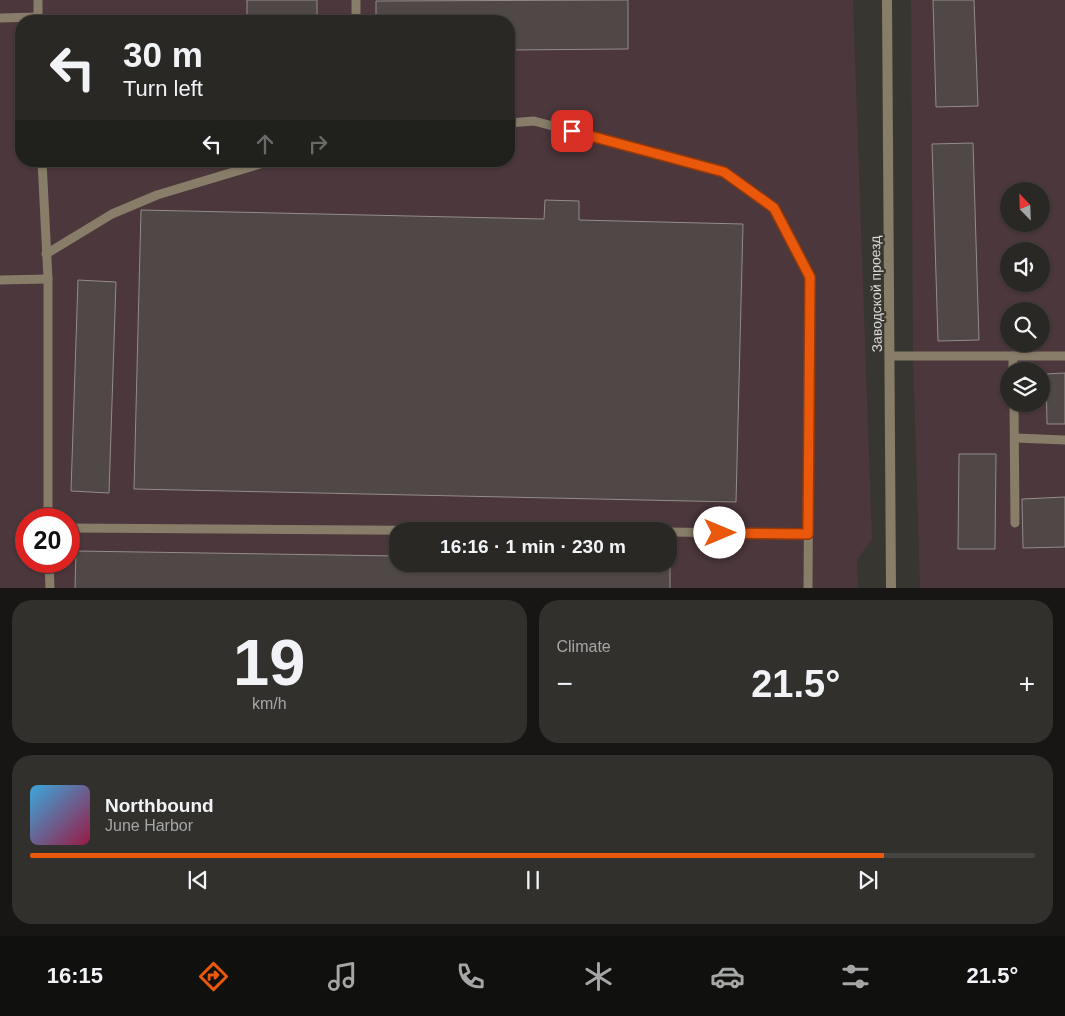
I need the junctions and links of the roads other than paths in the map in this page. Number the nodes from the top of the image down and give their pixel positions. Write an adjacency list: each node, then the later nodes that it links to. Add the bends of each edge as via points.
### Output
1 (38, 0): 4 (lane)
2 (356, 0): 5 (lane)
3 (887, 0): 14 (street, Заводской проезд)
4 (38, 15)
5 (356, 15)
6 (0, 18): 7 (lane)
7 (15, 18)
8 (515, 123): 26 (lane, via 534,121 724,172 774,208 810,277)
9 (42, 167): 11 (lane)
10 (250, 167): 11 (lane, via 130,206)
11 (46, 254): 12 (lane)
12 (48, 279): 13 (lane); 21 (lane)
13 (0, 280)
14 (890, 356): 15 (lane); 30 (street, Заводской проезд)
15 (1013, 356): 16 (lane); 17 (lane)
16 (1065, 356)
17 (1013, 362)
18 (1014, 412): 19 (lane)
19 (1016, 438): 20 (lane); 22 (lane)
20 (1065, 440)
21 (48, 508)
22 (1015, 523)
23 (80, 528): 24 (lane)
24 (389, 530)
25 (677, 532): 26 (lane)
26 (808, 534): 29 (lane)
27 (49, 573): 28 (lane)
28 (50, 588)
29 (808, 588)
30 (891, 588)

